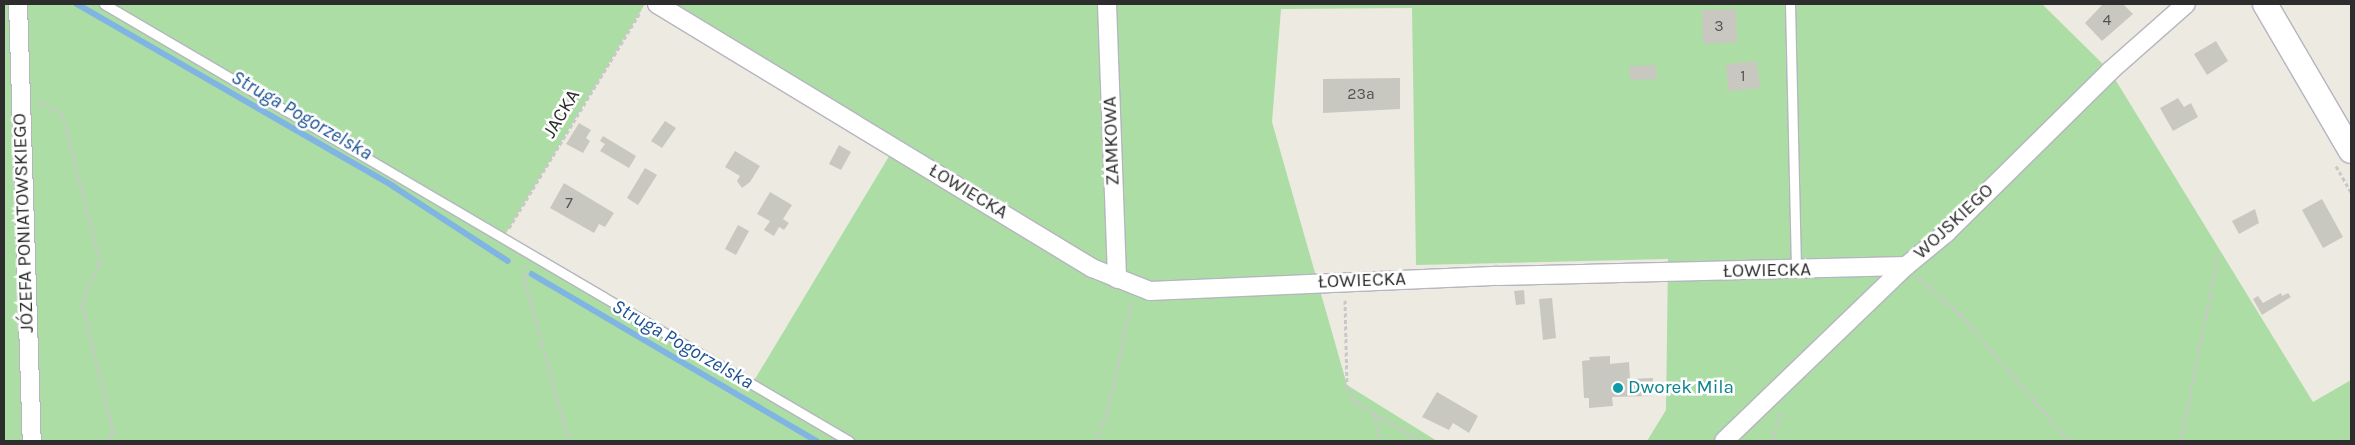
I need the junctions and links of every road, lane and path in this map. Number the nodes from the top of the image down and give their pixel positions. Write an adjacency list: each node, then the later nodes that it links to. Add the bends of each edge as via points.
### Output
1 (18, 4): 9 (street, JÓZEFA PONIATOWSKIEGO)
2 (104, 4): 11 (lane, via 446,202)
3 (645, 4): 11 (path, JACKA)
4 (657, 4): 16 (street, ŁOWIECKA, via 1092,268)
5 (1107, 4): 16 (street, ZAMKOWA)
6 (1790, 4): 15 (lane)
7 (2186, 4): 14 (street, WOJSKIEGO, via 2110,71 1946,233)
8 (2266, 4): 10 (main road)
9 (20, 92): 20 (street, JÓZEFA PONIATOWSKIEGO); 21 (path, via 62,113 100,261 82,303 113,431)
10 (2351, 151)
11 (502, 238): 12 (lane)
12 (526, 251): 22 (path, via 525,282); 23 (lane)
13 (2218, 254): 29 (path)
14 (1906, 266): 15 (street, ŁOWIECKA); 27 (street, WOJSKIEGO); 28 (path, via 1960,314)
15 (1796, 270): 17 (street, ŁOWIECKA)
16 (1116, 279): 18 (street, ŁOWIECKA)
17 (1344, 282): 18 (street, ŁOWIECKA, via 1150,290); 19 (path, via 1347,386 1356,402)
18 (1134, 286): 24 (path, via 1109,407)
19 (1375, 414): 25 (path); 26 (path)
20 (32, 441)
21 (108, 441)
22 (569, 441)
23 (849, 441)
24 (1094, 441)
25 (1380, 441)
26 (1421, 441)
27 (1724, 441)
28 (2069, 441)
29 (2181, 441)

